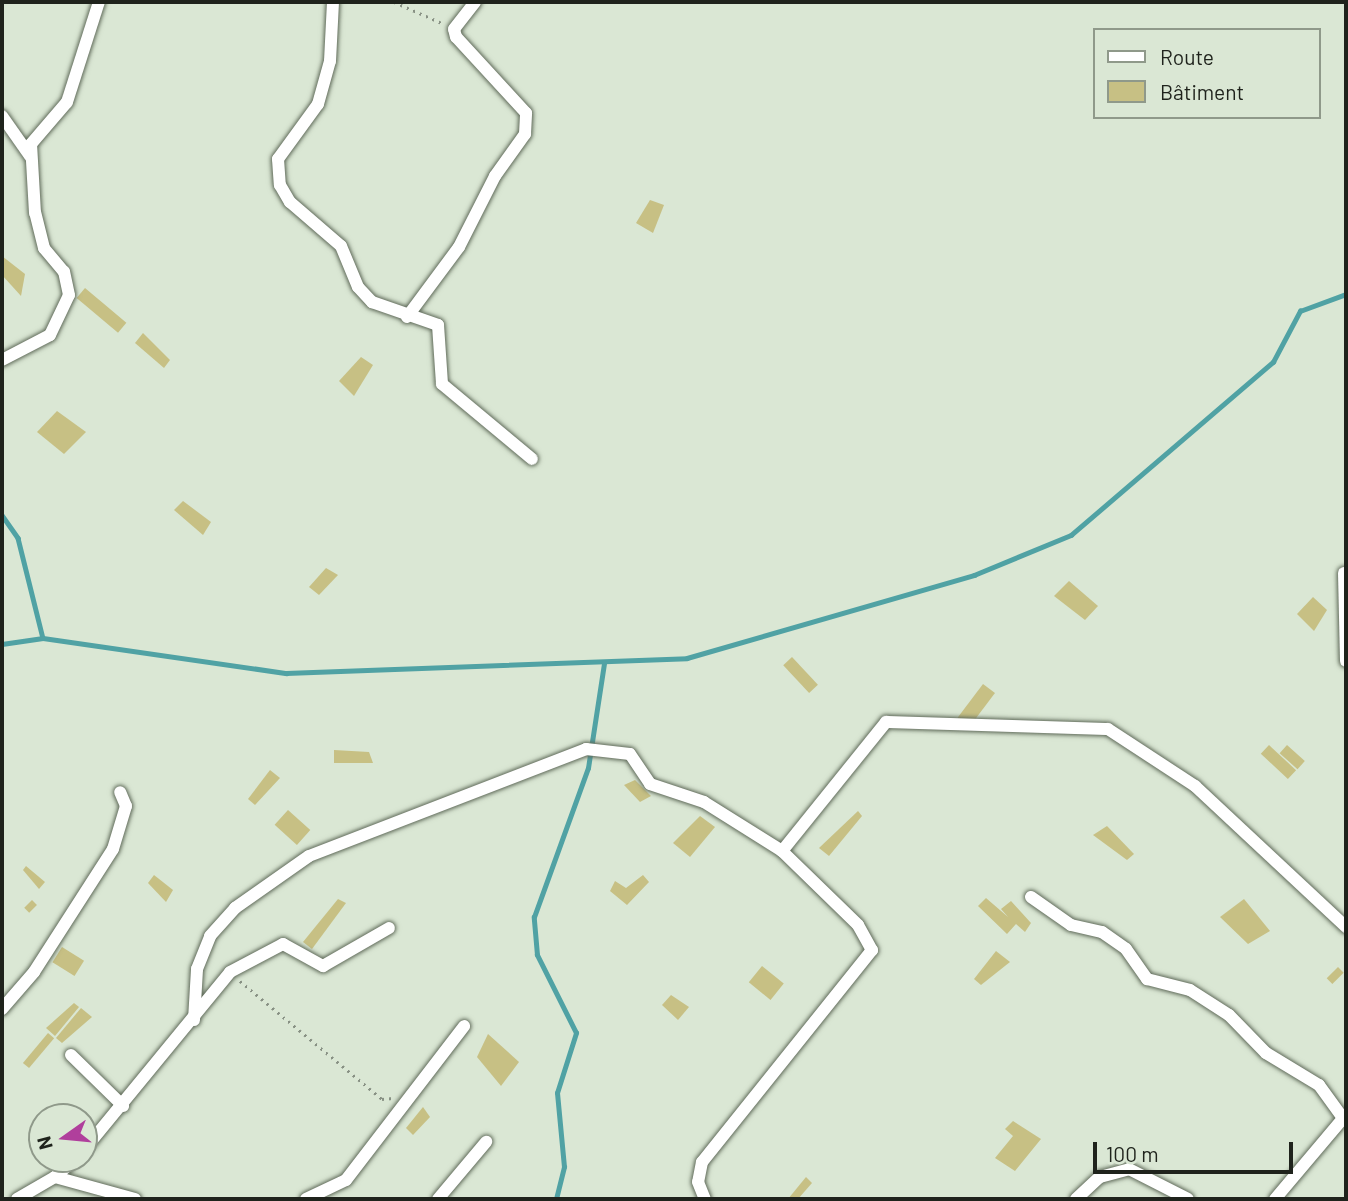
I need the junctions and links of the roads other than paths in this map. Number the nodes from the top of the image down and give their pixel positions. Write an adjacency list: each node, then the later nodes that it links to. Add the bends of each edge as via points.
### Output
1 (99, 2): 5 (street, via 67,102 37,135)
2 (333, 2): 6 (street, via 330,61 318,104 278,159 277,172 290,202 341,246 358,287 372,302)
3 (475, 2): 6 (street, via 454,29 463,48 515,99 527,123 460,247)
4 (2, 116): 5 (street)
5 (30, 156): 7 (street, via 44,248 64,272 69,295 50,335)
6 (407, 317): 8 (street, via 438,325 446,390)
7 (2, 360)
8 (532, 459)
9 (1344, 573): 10 (street)
10 (1346, 661)
11 (120, 792): 16 (street, via 126,806 113,849 39,965)
12 (782, 851): 14 (street, via 886,722 1108,729 1195,786); 17 (street, via 704,802 650,784 630,754 586,750 309,856 267,884 210,936 197,969); 31 (street, via 858,925 872,950 702,1162 698,1182)
13 (1031, 897): 21 (street, via 1071,925 1102,932 1126,949 1147,979 1190,990 1229,1015 1266,1054 1319,1085)
14 (1345, 921)
15 (389, 928): 17 (street, via 323,966 283,944 230,972)
16 (2, 1009)
17 (194, 1020): 20 (street)
18 (464, 1026): 29 (street, via 403,1097 346,1180)
19 (71, 1055): 20 (street)
20 (123, 1105): 22 (street)
21 (1345, 1117): 26 (street)
22 (98, 1134)
23 (486, 1142): 30 (street)
24 (59, 1173): 25 (street)
25 (55, 1177): 27 (street); 28 (street)
26 (1278, 1198)
27 (17, 1199)
28 (135, 1199)
29 (306, 1199)
30 (438, 1199)
31 (705, 1199)
32 (1076, 1199): 33 (street, via 1100,1177 1129,1169)
33 (1188, 1199)

